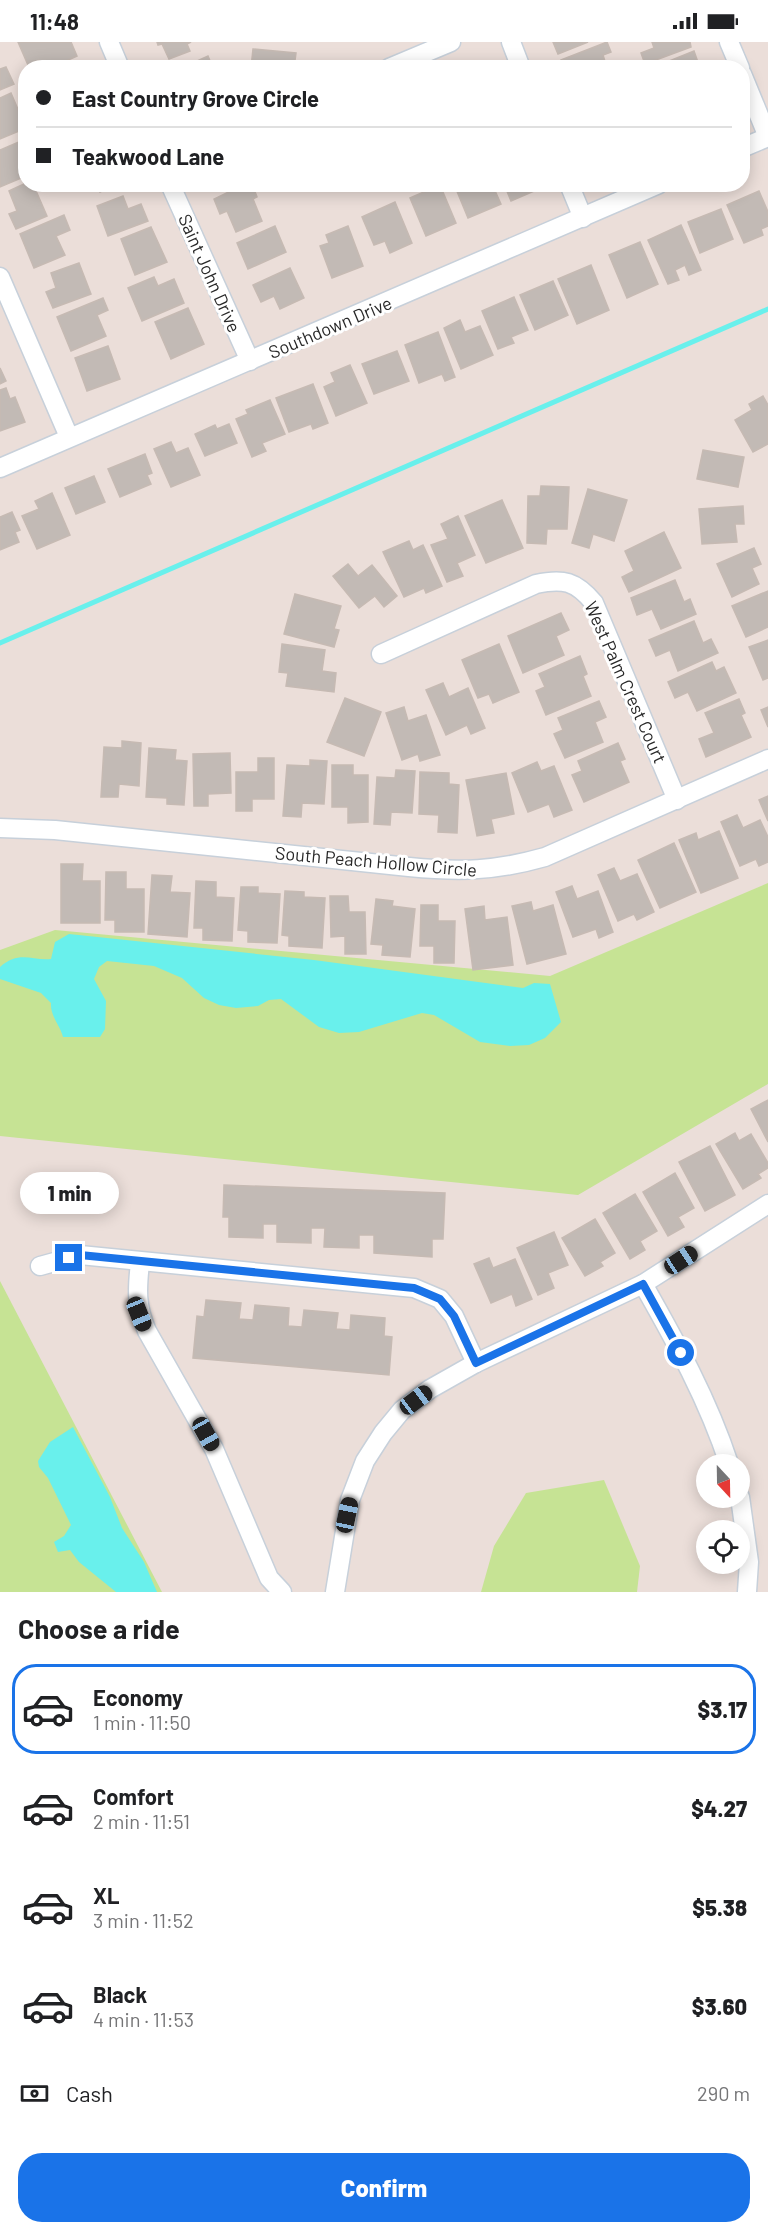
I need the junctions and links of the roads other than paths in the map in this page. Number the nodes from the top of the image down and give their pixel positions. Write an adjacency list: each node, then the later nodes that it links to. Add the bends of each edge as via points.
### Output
1 (109, 42): 5 (street)
2 (451, 42): 6 (street)
3 (511, 42): 7 (street)
4 (729, 42): 8 (street)
5 (117, 60)
6 (408, 60)
7 (518, 60)
8 (737, 60)
9 (750, 93): 10 (street)
10 (768, 137): 11 (street)
11 (750, 145)
12 (174, 192): 17 (street, Saint John Drive)
13 (572, 192): 15 (street)
14 (641, 192): 15 (street, Southdown Drive)
15 (583, 218): 17 (street, Southdown Drive)
16 (0, 277): 18 (street)
17 (250, 361): 18 (street, Southdown Drive)
18 (69, 437): 19 (street, Southdown Drive)
19 (0, 468)
20 (381, 654): 22 (street, West Palm Crest Court, via 536,584 566,581 584,590 594,603)
21 (768, 759): 22 (street, South Peach Hollow Circle)
22 (677, 800): 23 (street, South Peach Hollow Circle, via 545,857 514,866 466,871 55,830)
23 (0, 828)
24 (768, 1204): 27 (street)
25 (140, 1263): 26 (street, via 80,1255); 28 (street, via 414,1288 440,1299 454,1316); 33 (street, via 139,1314 214,1449 269,1578)
26 (40, 1266)
27 (643, 1284): 28 (street); 29 (street, via 701,1393)
28 (476, 1363): 34 (street, via 402,1410 364,1461 350,1500)
29 (726, 1454)
30 (768, 1561): 31 (street)
31 (750, 1562)
32 (748, 1574): 35 (street)
33 (282, 1592)
34 (335, 1592)
35 (747, 1592)

